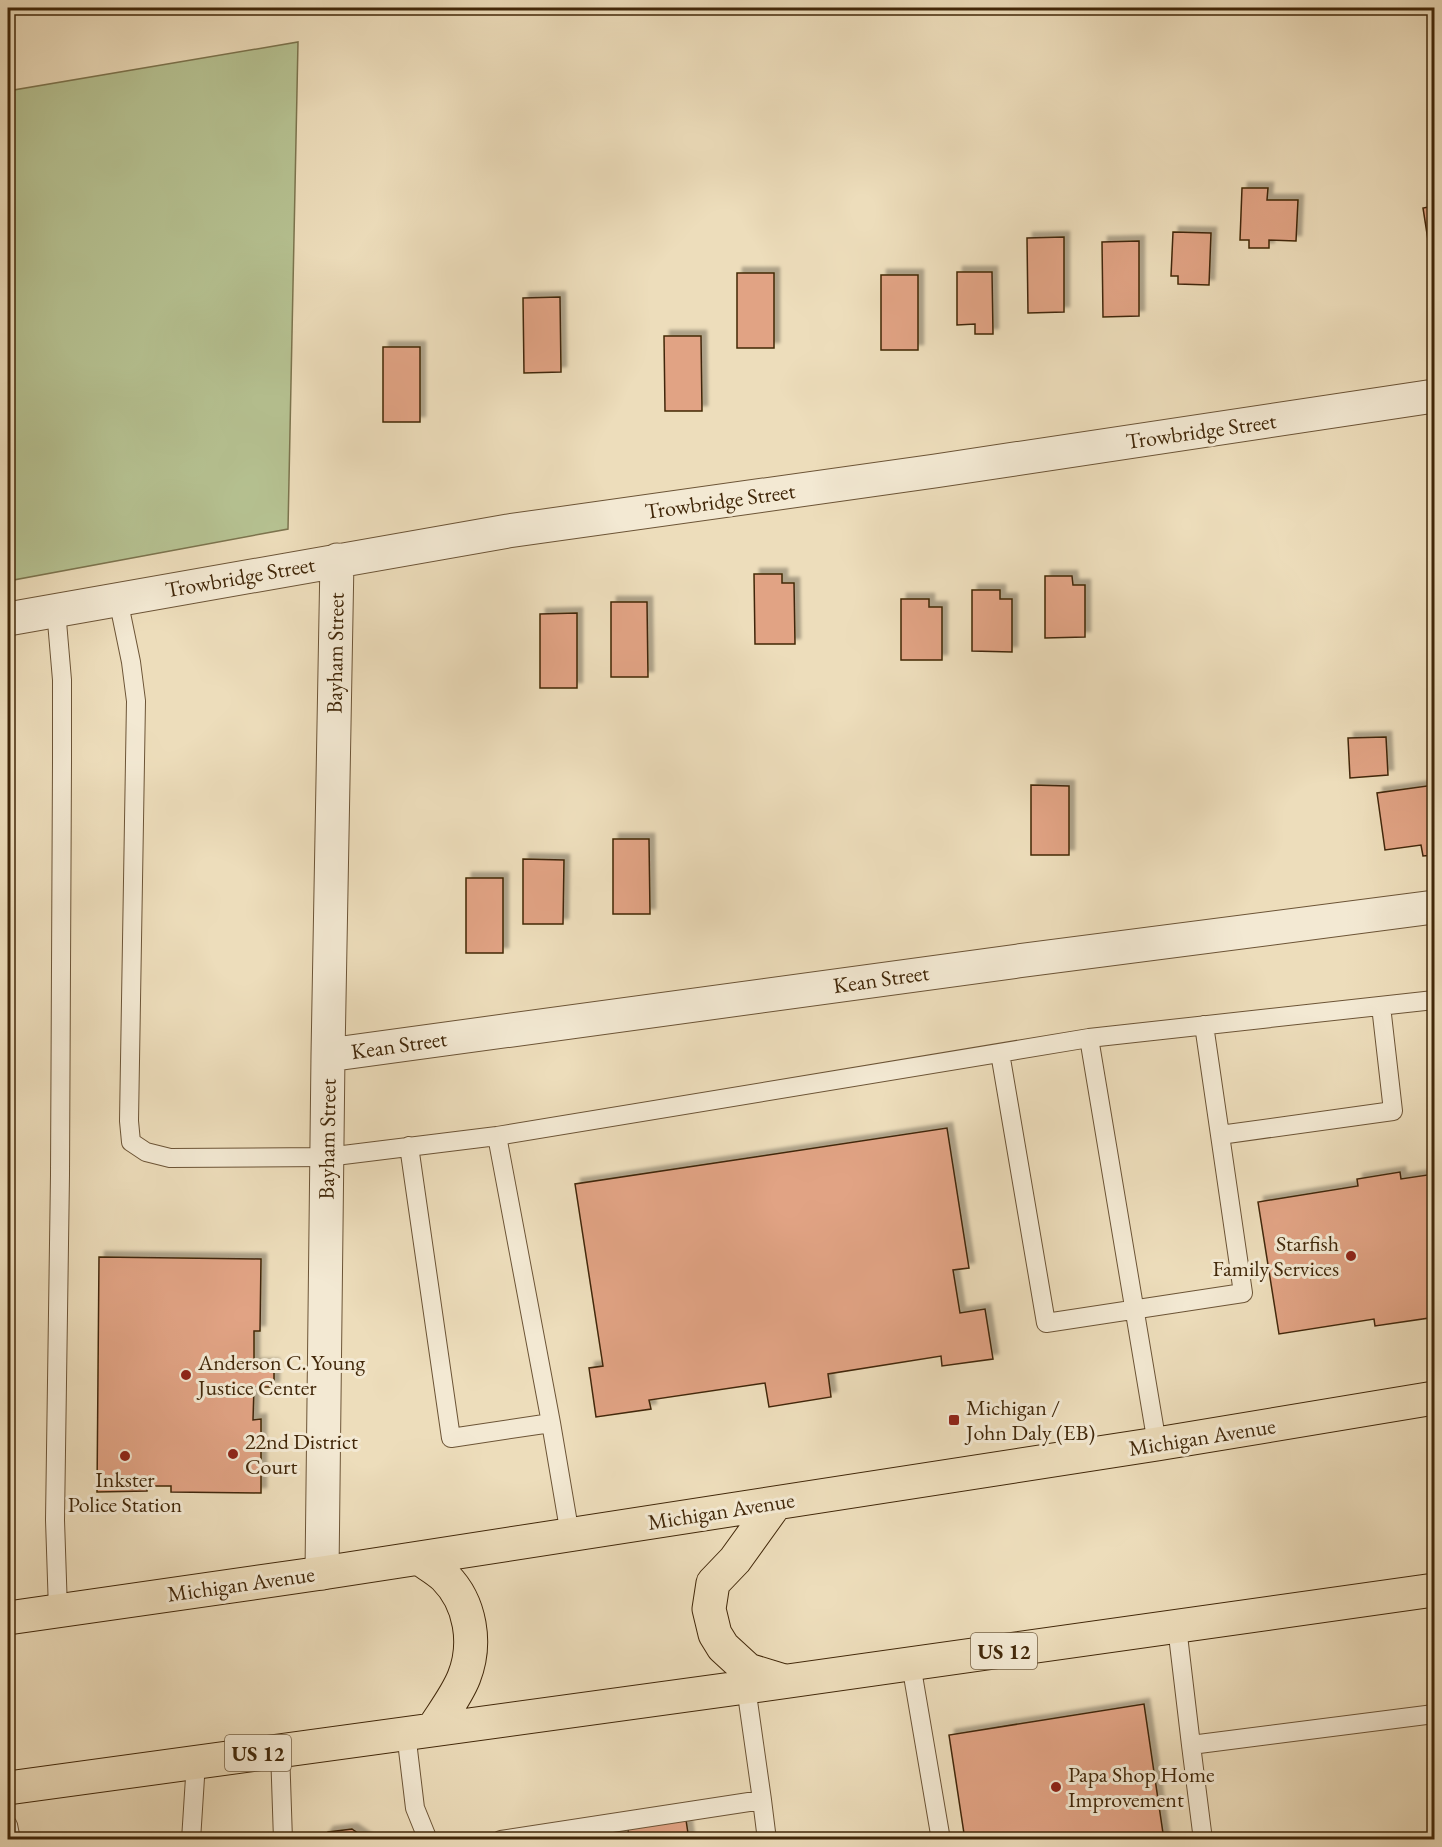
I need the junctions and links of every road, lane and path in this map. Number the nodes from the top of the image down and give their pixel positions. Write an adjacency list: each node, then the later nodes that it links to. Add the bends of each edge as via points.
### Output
1 (1434, 396): 2 (street, Trowbridge Street, via 508,531)
2 (337, 560): 3 (street, Trowbridge Street); 12 (street, Bayham Street)
3 (118, 599): 4 (street, Trowbridge Street); 16 (lane, via 136,701 131,1142 146,1152 170,1158)
4 (56, 610): 5 (street, Trowbridge Street); 26 (lane, via 62,680 55,1520)
5 (8, 620)
6 (1434, 907): 12 (street, Kean Street)
7 (1434, 1000): 8 (lane)
8 (1380, 1006): 9 (lane); 13 (lane, via 1393,1111)
9 (1203, 1025): 10 (lane); 13 (lane)
10 (1089, 1038): 11 (lane); 17 (lane)
11 (1000, 1053): 14 (lane); 17 (lane, via 1046,1323)
12 (328, 1055): 16 (street, Bayham Street)
13 (1220, 1135): 17 (lane, via 1243,1293)
14 (498, 1136): 15 (lane); 19 (lane)
15 (409, 1146): 16 (lane); 19 (lane, via 451,1438)
16 (327, 1157): 24 (street, Bayham Street)
17 (1135, 1309): 20 (lane)
18 (1434, 1398): 20 (main road, Michigan Avenue)
19 (551, 1423): 22 (lane)
20 (1157, 1444): 21 (main road, Michigan Avenue)
21 (776, 1503): 22 (main road, Michigan Avenue); 30 (main road, via 735,1560 713,1583 709,1609 715,1634 723,1647 748,1670)
22 (570, 1535): 23 (main road, Michigan Avenue)
23 (419, 1558): 24 (main road, Michigan Avenue); 33 (main road, via 445,1577 462,1600 470,1627 471,1653 464,1679)
24 (322, 1573): 26 (main road, Michigan Avenue)
25 (1434, 1590): 28 (main road, US 12)
26 (58, 1610): 27 (main road, Michigan Avenue)
27 (8, 1618)
28 (1177, 1627): 29 (main road, US 12); 34 (lane)
29 (911, 1664): 30 (main road, US 12); 47 (lane)
30 (785, 1682): 31 (main road, US 12)
31 (746, 1687): 33 (main road, US 12); 38 (lane)
32 (1434, 1714): 34 (lane)
33 (419, 1731): 35 (main road, US 12); 44 (lane, via 415,1808)
34 (1191, 1745): 48 (lane)
35 (280, 1750): 36 (main road, US 12); 43 (lane)
36 (196, 1762): 37 (main road, US 12); 42 (lane)
37 (8, 1788)
38 (762, 1800): 40 (lane); 46 (lane)
39 (8, 1825): 41 (lane)
40 (519, 1838): 45 (lane)
41 (11, 1839)
42 (191, 1839)
43 (283, 1839)
44 (428, 1839)
45 (501, 1839)
46 (767, 1839)
47 (941, 1839)
48 (1203, 1839)

